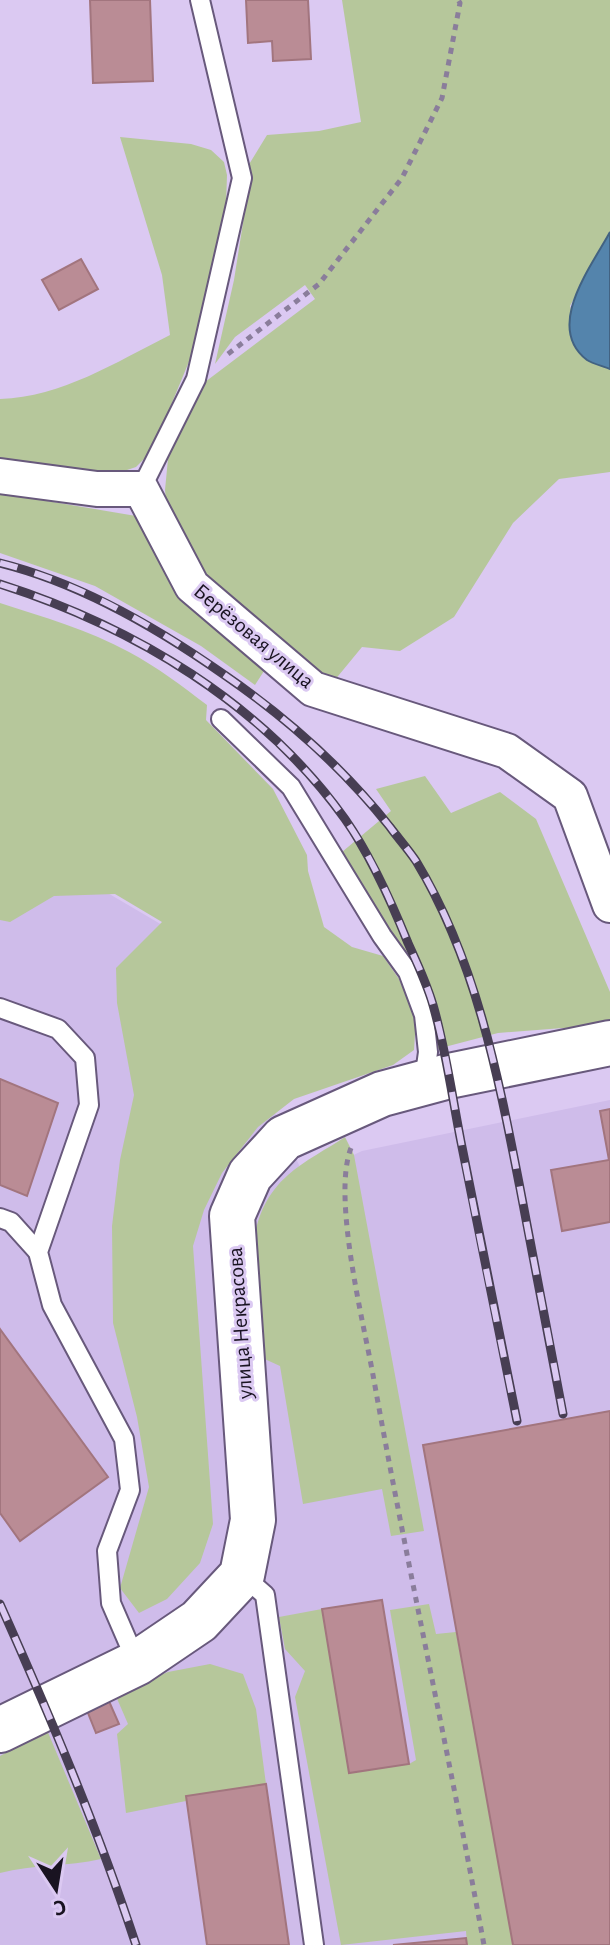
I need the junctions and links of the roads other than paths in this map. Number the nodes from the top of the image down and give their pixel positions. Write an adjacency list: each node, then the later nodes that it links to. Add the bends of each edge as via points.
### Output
1 (200, 0): 3 (lane, via 242,178 196,379)
2 (0, 476): 3 (street, via 97,489)
3 (141, 489): 5 (street, Берёзовая улица, via 192,586 313,689 507,751 570,796)
4 (221, 719): 8 (lane, via 291,787 408,972 424,1015 428,1052)
5 (610, 905)
6 (0, 1008): 10 (lane, via 58,1029 85,1058 89,1105)
7 (610, 1043): 8 (main road, улица Некрасова)
8 (423, 1083): 11 (main road, улица Некрасова, via 382,1094 284,1138 250,1175 232,1216 253,1520)
9 (0, 1218): 10 (lane, via 11,1222)
10 (38, 1252): 12 (lane, via 52,1305 124,1439 130,1490 107,1551 111,1603)
11 (242, 1575): 12 (main road, via 199,1621); 14 (lane, via 265,1595)
12 (137, 1663): 13 (main road)
13 (0, 1730)
14 (314, 1945)

